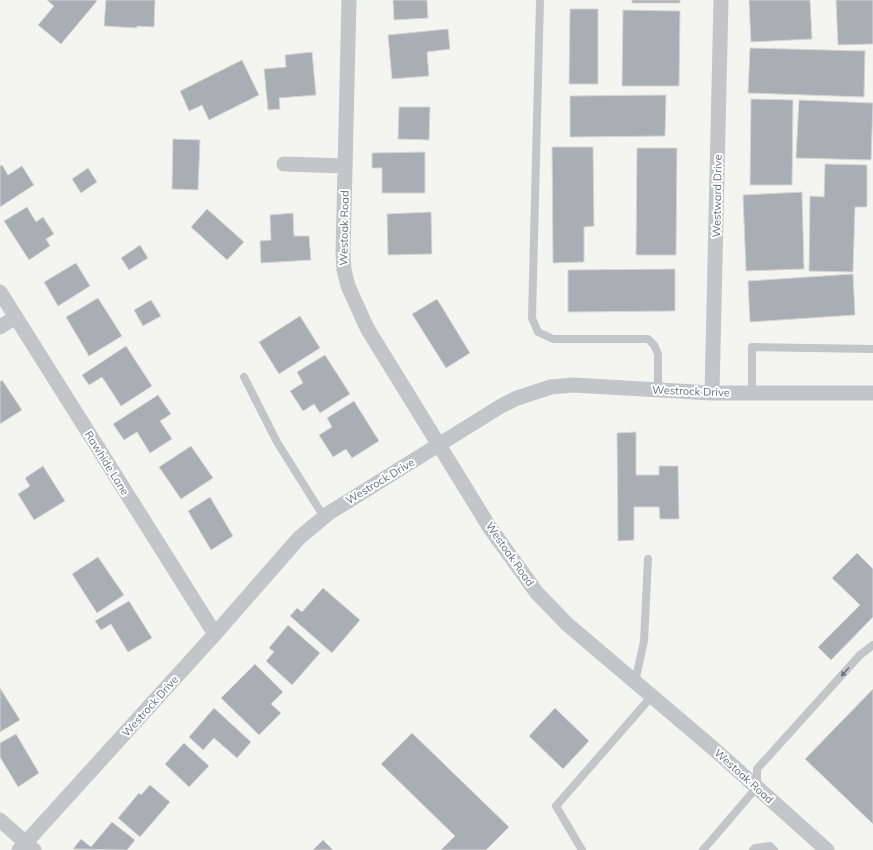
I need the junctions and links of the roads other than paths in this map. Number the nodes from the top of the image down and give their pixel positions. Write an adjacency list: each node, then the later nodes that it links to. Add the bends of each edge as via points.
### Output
1 (349, 0): 5 (street, Westoak Road)
2 (540, 0): 11 (lane, via 532,318 538,332 553,339 648,339 658,354)
3 (721, 0): 12 (street, Westward Drive)
4 (284, 164): 5 (street)
5 (345, 166): 15 (street, Westoak Road, via 342,253 348,286 368,328)
6 (0, 292): 7 (street, Rawhide Lane)
7 (16, 317): 8 (street); 18 (street, Rawhide Lane)
8 (0, 327)
9 (873, 349): 13 (lane, via 752,347)
10 (244, 377): 16 (lane, via 277,442)
11 (658, 390): 12 (street, Westrock Drive); 15 (street, Westrock Drive, via 573,385 533,391)
12 (712, 393): 13 (street, Westrock Drive)
13 (752, 393): 14 (street, Westrock Drive)
14 (873, 393)
15 (440, 445): 16 (street, Westrock Drive); 20 (street, Westoak Road, via 490,528 537,593 567,624)
16 (324, 517): 18 (street, Westrock Drive, via 299,538)
17 (648, 559): 20 (lane, via 644,641)
18 (215, 634): 24 (street, Westrock Drive)
19 (873, 645): 22 (lane, one-way to 22, via 860,655 757,769)
20 (635, 682): 21 (street, Westoak Road)
21 (652, 696): 22 (street, Westoak Road); 26 (lane, via 556,806)
22 (757, 787): 25 (street, Westoak Road); 27 (lane)
23 (0, 820): 24 (street)
24 (27, 848)
25 (820, 848)
26 (582, 850)
27 (703, 850)
28 (753, 850): 29 (lane, via 770,846)
29 (774, 850)

